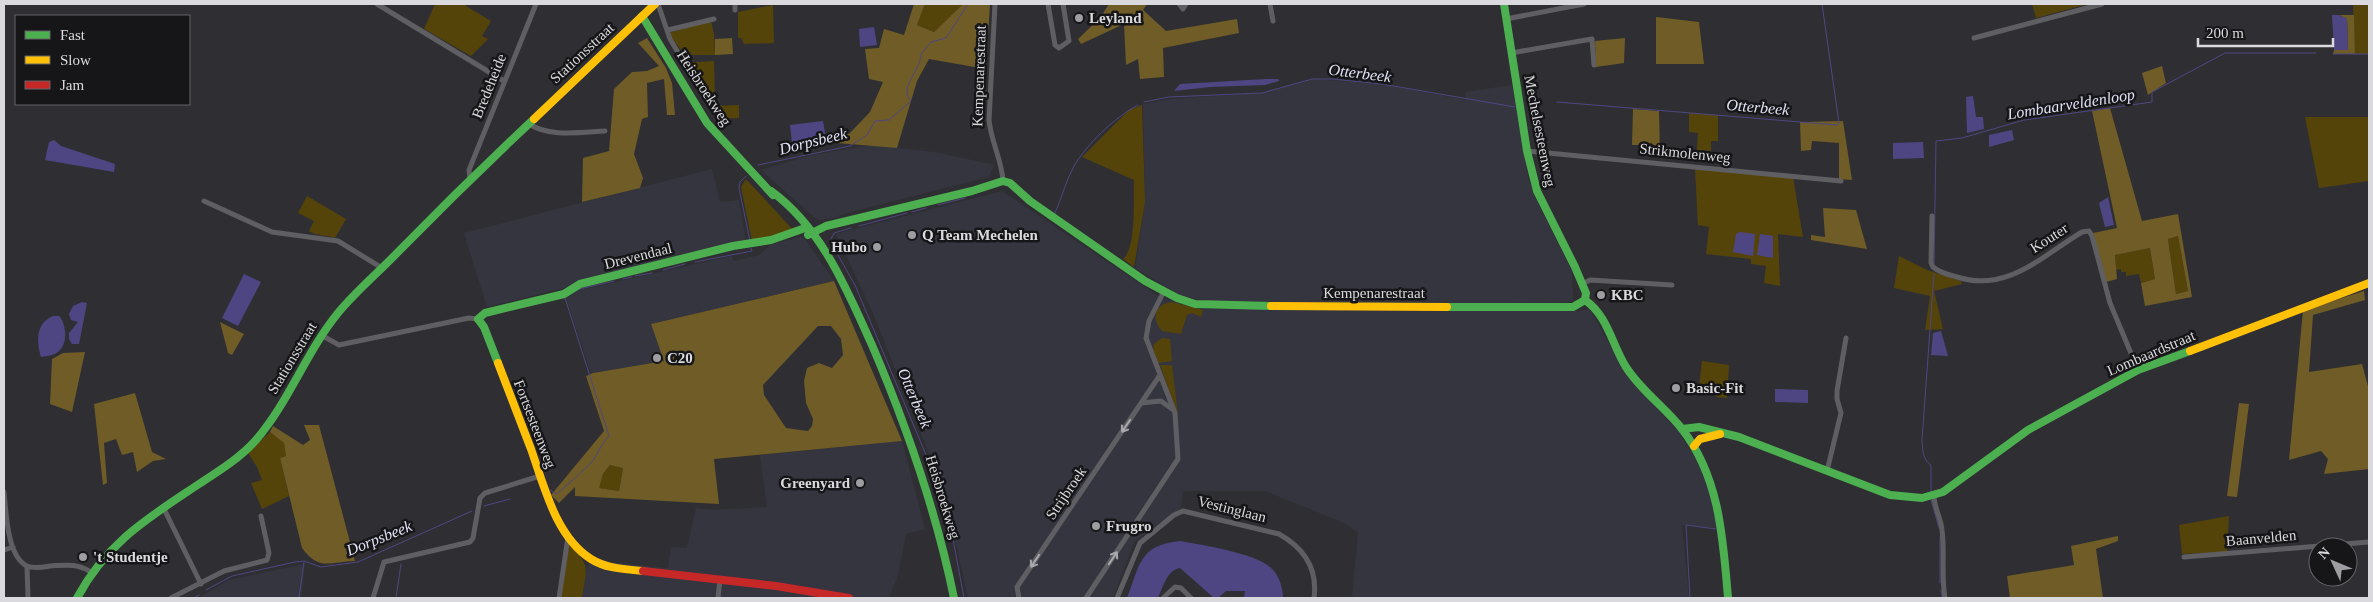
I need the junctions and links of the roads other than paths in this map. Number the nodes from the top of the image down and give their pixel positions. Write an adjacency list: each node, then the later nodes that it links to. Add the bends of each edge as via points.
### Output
1 (377, 4): 22 (street)
2 (536, 4): 22 (street, Bredeheide)
3 (656, 4): 13 (street, Stationsstraat); 17 (street, Stationsstraat)
4 (995, 4): 27 (street, Kempenarestraat, via 990,120 991,137 1002,167)
5 (1048, 4): 6 (street, via 1055,45 1059,48 1069,41)
6 (1063, 4)
7 (1179, 4): 8 (street, via 1184,9)
8 (1186, 4)
9 (1270, 4): 16 (street)
10 (1504, 4): 15 (street, Mechelsesteenweg)
11 (1584, 4): 15 (street)
12 (2102, 4): 18 (street)
13 (642, 16): 23 (street, Stationsstraat); 31 (street, Heisbroekweg, via 706,122)
14 (714, 19): 17 (street)
15 (1506, 19): 19 (street, Mechelsesteenweg)
16 (1273, 20)
17 (668, 30): 21 (street, Stationsstraat, via 672,44)
18 (1974, 38)
19 (1512, 54): 20 (street, via 1592,39); 25 (street, Mechelsesteenweg)
20 (1594, 65)
21 (688, 69)
22 (504, 81): 26 (street, Bredeheide, via 469,170)
23 (528, 122): 24 (street, via 540,129 555,131); 26 (street, Stationsstraat)
24 (605, 132)
25 (1527, 151): 28 (street, Strikmolenweg); 34 (street, Mechelsesteenweg, via 1536,191)
26 (470, 179): 32 (street, Stationsstraat)
27 (1003, 181): 31 (street, Drevendaal); 36 (street, Kempenarestraat, via 1128,270)
28 (1841, 181)
29 (204, 201): 32 (street, via 272,232 338,240)
30 (1932, 216): 41 (street, Kouter, via 1933,267 1975,282 2007,278 2082,232 2089,231 2110,303)
31 (808, 231): 38 (street, Drevendaal, via 580,284 564,294 485,313); 71 (street, Heisbroekweg, via 836,269 891,390 918,460 943,542)
32 (382, 268): 39 (street, Stationsstraat)
33 (2369, 283): 41 (street, Lombaardstraat)
34 (1582, 284): 35 (street, via 1590,280); 37 (street, Mechelsesteenweg)
35 (1672, 285)
36 (1164, 291): 37 (street, Kempenarestraat, via 1195,304 1230,306 1573,307); 42 (street, via 1148,321 1146,333)
37 (1585, 300): 45 (street, via 1596,308 1636,382)
38 (478, 319): 39 (street, via 469,318 343,345 332,343); 50 (street, Fortsesteenweg)
39 (321, 335): 53 (street, Stationsstraat, via 261,434 227,464)
40 (1846, 338): 49 (street, via 1837,391 1841,413)
41 (2138, 370): 52 (street, Lombaardstraat, via 2028,430 1943,492)
42 (1160, 376): 43 (street, Strijbroek); 44 (street)
43 (1141, 403): 44 (street, via 1161,401); 72 (street, Strijbroek, one-way to 72, via 1017,586)
44 (1175, 413): 73 (street, one-way to 44, via 1175,466 1178,454)
45 (1682, 429): 46 (street, Lombaardstraat, via 1699,427); 48 (street)
46 (1712, 430): 47 (street, Lombaardstraat); 48 (street, via 1696,433)
47 (1727, 433): 48 (street); 49 (street, Lombaardstraat)
48 (1692, 443): 78 (street, via 1707,471 1718,504)
49 (1827, 471): 52 (street, Lombaardstraat, via 1911,500)
50 (540, 476): 55 (street, Fortsesteenweg); 67 (street, via 485,493 480,498 470,542 384,562)
51 (4, 492): 57 (street)
52 (1934, 495): 79 (street, via 1942,529)
53 (164, 509): 61 (street, Stationsstraat, via 110,550); 63 (street)
54 (261, 516): 63 (street, via 269,553 267,560 224,570)
55 (568, 537): 62 (street, Fortsesteenweg, via 585,557 609,567); 68 (street)
56 (2369, 542): 59 (street, Baanvelden)
57 (13, 548): 58 (street); 60 (street)
58 (4, 550)
59 (2184, 557)
60 (27, 566): 61 (street, via 76,564); 64 (street)
61 (91, 572): 65 (street, Stationsstraat)
62 (720, 579): 69 (street); 70 (street, Fortsesteenweg)
63 (201, 584): 66 (street)
64 (28, 598)
65 (77, 598)
66 (171, 598)
67 (373, 598)
68 (559, 598)
69 (718, 598)
70 (849, 598)
71 (954, 598)
72 (1019, 598)
73 (1086, 598)
74 (1117, 598): 77 (street, Vestinglaan, via 1140,543 1183,510 1279,534 1292,541 1309,560 1314,576)
75 (1163, 598): 76 (street, via 1174,587 1181,588)
76 (1191, 598)
77 (1314, 598)
78 (1728, 598)
79 (1945, 598)

